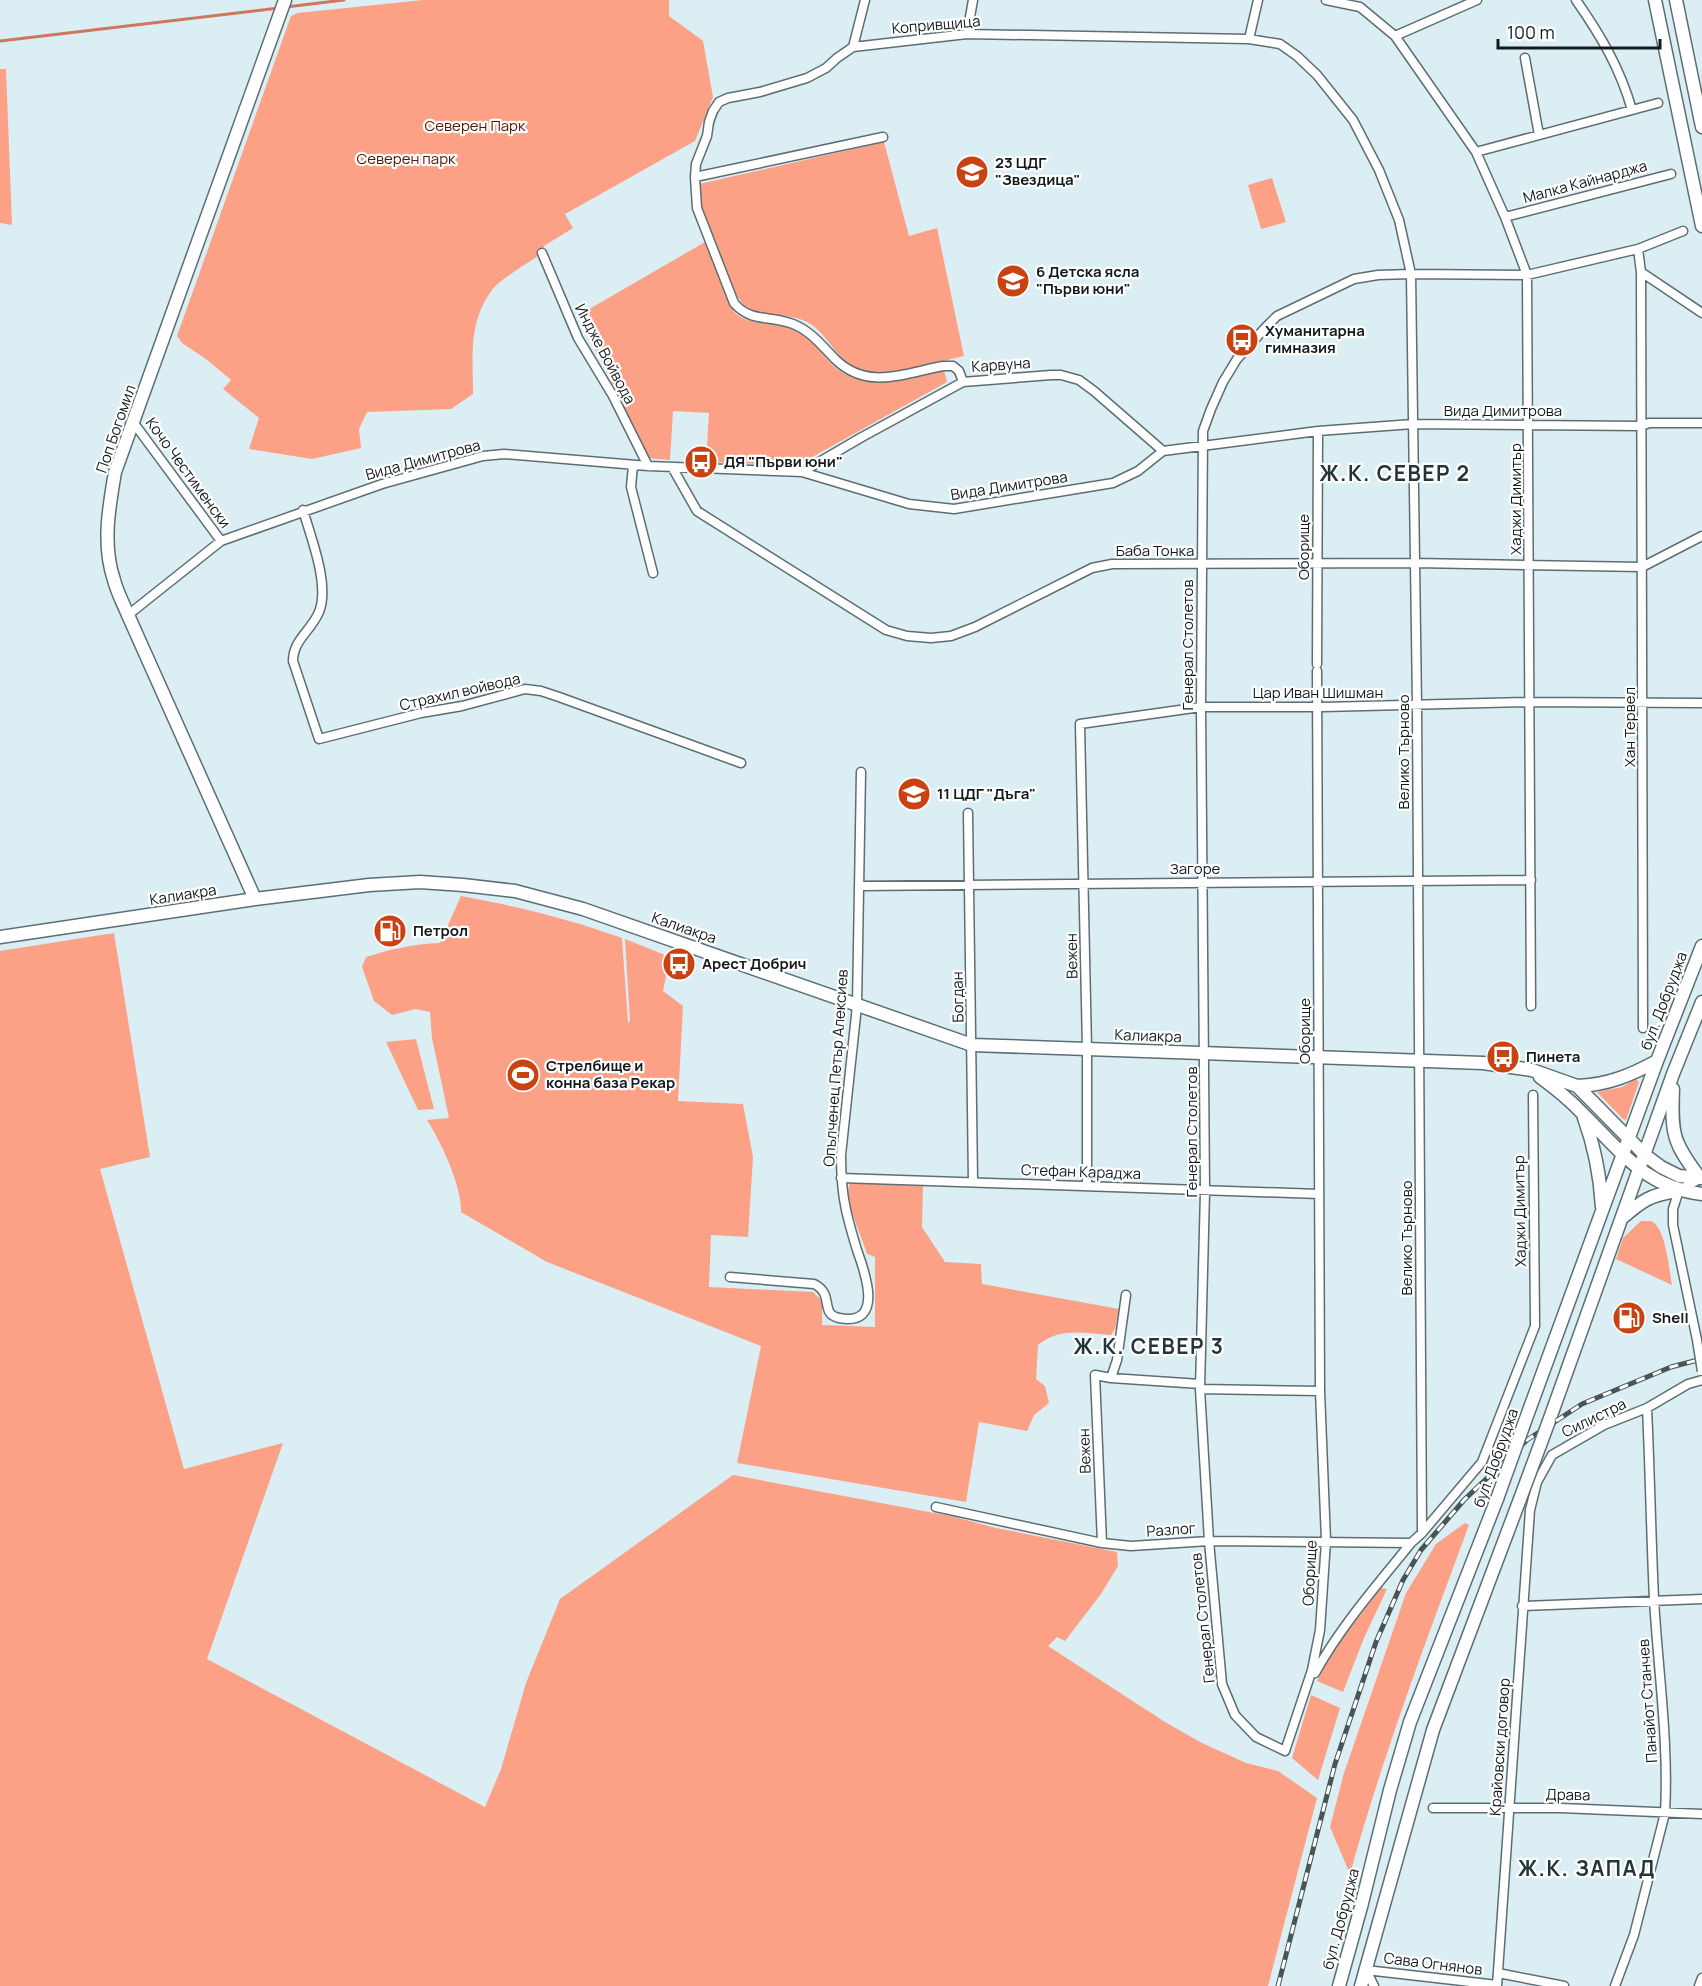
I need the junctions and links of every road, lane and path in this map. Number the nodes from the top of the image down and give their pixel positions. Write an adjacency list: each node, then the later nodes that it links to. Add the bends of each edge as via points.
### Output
1 (285, 0): 35 (main road, Поп Богомил)
2 (865, 0): 14 (street)
3 (973, 0): 11 (street)
4 (1258, 0): 13 (street)
5 (1326, 0): 10 (street, Хаджи Димитър)
6 (1477, 0): 12 (street)
7 (1576, 0): 18 (street, via 1613,57)
8 (1655, 0): 26 (main road)
9 (1676, 0): 16 (main road)
10 (1361, 4): 12 (street, Хаджи Димитър)
11 (967, 34): 13 (street, Копривщица); 14 (street, Копривщица)
12 (1395, 36): 22 (street, Хаджи Димитър)
13 (1249, 39): 31 (street, Велико Търново, via 1280,44 1297,56 1353,120 1379,170 1398,220)
14 (853, 47): 24 (street, via 807,78 719,102 712,111)
15 (1525, 58): 20 (street)
16 (1698, 91): 19 (main road)
17 (1658, 104): 18 (street)
18 (1632, 110): 20 (street)
19 (1702, 127)
20 (1539, 135): 22 (street)
21 (883, 137): 24 (street)
22 (1476, 152): 25 (street, Хаджи Димитър)
23 (1671, 174): 25 (street, Малка Кайнарджа)
24 (695, 177): 34 (street, via 697,208 741,312 786,322 808,332 856,375 880,378 953,366)
25 (1505, 217): 32 (street, Хаджи Димитър)
26 (1702, 226)
27 (1683, 231): 28 (street, Генерал Столетов)
28 (1638, 249): 30 (street, Хан Тервел); 32 (street, Генерал Столетов)
29 (542, 253): 44 (street, Индже Войвода, via 578,338)
30 (1641, 272): 33 (street); 39 (street, Хан Тервел)
31 (1411, 273): 32 (street, Генерал Столетов); 37 (street, Велико Търново); 41 (street, Генерал Столетов, via 1354,279 1277,316 1237,359 1223,382 1203,431)
32 (1527, 274): 38 (street, Хаджи Димитър)
33 (1702, 313)
34 (963, 382): 42 (street, Карвуна, via 1051,375 1074,378); 46 (street, Карвуна)
35 (133, 422): 49 (street, Кочо Честименски); 56 (main road, Поп Богомил, via 116,472 108,541 113,578)
36 (1702, 423): 39 (street)
37 (1413, 424): 38 (street, Вида Димитрова); 40 (street, Вида Димитрова); 50 (street, Велико Търново)
38 (1529, 425): 39 (street, Вида Димитрова); 53 (street, Хаджи Димитър)
39 (1641, 426): 54 (street, Хан Тервел)
40 (1317, 431): 41 (street, Вида Димитрова); 52 (street, Оборище)
41 (1202, 446): 42 (street, Вида Димитрова); 51 (street, Генерал Столетов)
42 (1163, 451): 46 (street, Вида Димитрова, via 1138,471 1113,483 954,509 909,504)
43 (633, 465): 44 (street, Вида Димитрова); 47 (street, Вида Димитрова, via 504,454 483,456); 55 (street, via 631,487)
44 (648, 466): 45 (street, Вида Димитрова)
45 (672, 467): 46 (street, Вида Димитрова); 51 (street, Баба Тонка, via 697,511 886,630 908,636 951,636 1092,568 1112,564)
46 (802, 472)
47 (303, 510): 49 (street, Вида Димитрова); 64 (street, Страхил войвода, via 318,564 322,600 314,621 293,650 293,661 319,739 525,689 559,697)
48 (1702, 536): 54 (street)
49 (221, 541): 56 (street, Вида Димитрова)
50 (1415, 563): 52 (street, Баба Тонка); 53 (street, Баба Тонка); 60 (street, Велико Търново)
51 (1202, 564): 52 (street, Баба Тонка); 61 (street, Генерал Столетов)
52 (1317, 564): 62 (street, Оборище)
53 (1529, 566): 54 (street, Баба Тонка); 57 (street, Хаджи Димитър)
54 (1642, 567): 58 (street, Хан Тервел)
55 (653, 573)
56 (128, 615): 74 (main road, Поп Богомил)
57 (1530, 702): 58 (street, Цар Иван Шишман); 60 (street, Цар Иван Шишман); 68 (street, Хаджи Димитър)
58 (1644, 702): 59 (street, Цар Иван Шишман); 80 (street, Хан Тервел)
59 (1702, 703)
60 (1417, 705): 62 (street, Цар Иван Шишман); 67 (street, Велико Търново)
61 (1201, 707): 62 (street, Цар Иван Шишман); 63 (street, Цар Иван Шишман); 69 (street, Генерал Столетов)
62 (1316, 707): 70 (street, Оборище)
63 (1080, 724): 71 (street, Вежен)
64 (741, 763)
65 (861, 772): 73 (street, Опълченец Петър Алексиев)
66 (968, 813): 72 (street, Богдан)
67 (1418, 880): 68 (street, Загоре); 70 (street, Загоре); 85 (street, Велико Търново)
68 (1531, 880): 79 (street, Хаджи Димитър)
69 (1203, 882): 70 (street, Загоре); 71 (street, Загоре); 83 (street, Генерал Столетов)
70 (1318, 883): 84 (street, Оборище)
71 (1084, 884): 72 (street, Загоре); 82 (street, Вежен)
72 (970, 885): 73 (street, Загоре); 81 (street, Богдан)
73 (859, 886): 78 (street, Опълченец Петър Алексиев)
74 (255, 899): 75 (main road, Калиакра); 78 (main road, Калиакра, via 420,882 515,891 576,907)
75 (0, 937)
76 (1702, 946): 86 (main road, бул. Добруджа)
77 (1702, 1002): 88 (main road)
78 (857, 1006): 81 (main road, Калиакра); 96 (street, Опълченец Петър Алексиев)
79 (1531, 1006)
80 (1643, 1028)
81 (972, 1046): 82 (main road, Калиакра); 98 (street, Богдан)
82 (1087, 1049): 83 (main road, Калиакра); 99 (street, Вежен)
83 (1205, 1053): 84 (main road, Калиакра); 101 (street, Генерал Столетов)
84 (1319, 1057): 85 (main road, Калиакра); 102 (street, Оборище)
85 (1419, 1060): 87 (main road, Калиакра); 118 (street, Велико Търново)
86 (1657, 1061): 89 (main road, via 1618,1080); 92 (main road, бул. Добруджа)
87 (1532, 1070): 89 (main road, Калиакра); 91 (main road, Калиакра)
88 (1673, 1074): 94 (main road); 97 (main road, via 1674,1136 1683,1156)
89 (1577, 1086): 92 (main road, Калиакра)
90 (1533, 1095): 118 (street, Хаджи Димитър, via 1535,1326 1482,1462)
91 (1582, 1112): 93 (main road, Калиакра); 104 (main road, via 1600,1172)
92 (1628, 1141): 93 (main road, бул. Добруджа); 94 (main road, Калиакра)
93 (1623, 1155): 95 (main road, Калиакра); 104 (main road, бул. Добруджа)
94 (1645, 1155): 95 (main road); 97 (main road, Калиакра, via 1679,1176)
95 (1640, 1170): 100 (main road, Калиакра); 105 (main road)
96 (841, 1178): 98 (street, Стефан Караджа); 106 (street, Опълченец Петър Алексиев, via 846,1213 868,1285 863,1315 855,1319 831,1315 825,1292 814,1284)
97 (1701, 1178): 100 (street)
98 (973, 1181): 99 (street, Стефан Караджа)
99 (1087, 1186): 101 (street, Стефан Караджа)
100 (1679, 1190): 103 (main road); 105 (main road, via 1655,1194); 110 (street, bridge, via 1673,1225)
101 (1205, 1191): 102 (street, Стефан Караджа); 113 (street, Генерал Столетов)
102 (1319, 1194): 114 (street, Оборище)
103 (1702, 1194)
104 (1603, 1211): 108 (main road, бул. Добруджа)
105 (1621, 1219): 109 (main road)
106 (730, 1277)
107 (1126, 1295): 111 (street)
108 (1562, 1322): 109 (main road); 135 (main road, бул. Добруджа, bridge, via 1410,1722)
109 (1582, 1330): 132 (main road, bridge, via 1433,1730)
110 (1702, 1371)
111 (1111, 1378): 113 (street); 121 (street, Вежен, via 1095,1375)
112 (1702, 1380): 115 (street, Силистра)
113 (1200, 1387): 114 (street); 119 (street, Генерал Столетов)
114 (1320, 1392): 120 (street, Оборище)
115 (1647, 1408): 117 (street, Силистра, via 1604,1425 1552,1455 1537,1482); 124 (street, Панайот Станчев)
116 (936, 1507): 121 (street, Разлог)
117 (1530, 1510): 125 (street, Крайовски договор)
118 (1422, 1533): 122 (street)
119 (1209, 1541): 120 (street, Разлог); 121 (street, Разлог, via 1131,1546); 127 (street, Генерал Столетов, via 1222,1684 1235,1715 1256,1737)
120 (1326, 1542): 122 (street, Разлог); 126 (street, Оборище, via 1320,1630)
121 (1102, 1543)
122 (1411, 1543): 126 (street, via 1329,1647)
123 (1702, 1599): 124 (street)
124 (1654, 1601): 125 (street); 130 (street, Панайот Станчев, via 1666,1764)
125 (1522, 1606): 129 (street, Крайовски договор)
126 (1306, 1690): 127 (street, Оборище)
127 (1285, 1751)
128 (1433, 1808): 129 (street, Драва)
129 (1509, 1809): 130 (street, Драва); 133 (street, Крайовски договор)
130 (1665, 1813): 131 (street, Драва); 140 (street, Панайот Станчев, via 1634,1935)
131 (1702, 1815)
132 (1366, 1970): 136 (main road); 137 (street); 138 (street, Сава Огнянов)
133 (1498, 1973): 138 (street, Крайовски договор); 139 (street, Сава Огнянов)
134 (1702, 1978): 141 (street)
135 (1339, 1986)
136 (1361, 1986)
137 (1374, 1986)
138 (1497, 1986)
139 (1564, 1986)
140 (1615, 1986)
141 (1699, 1986)

